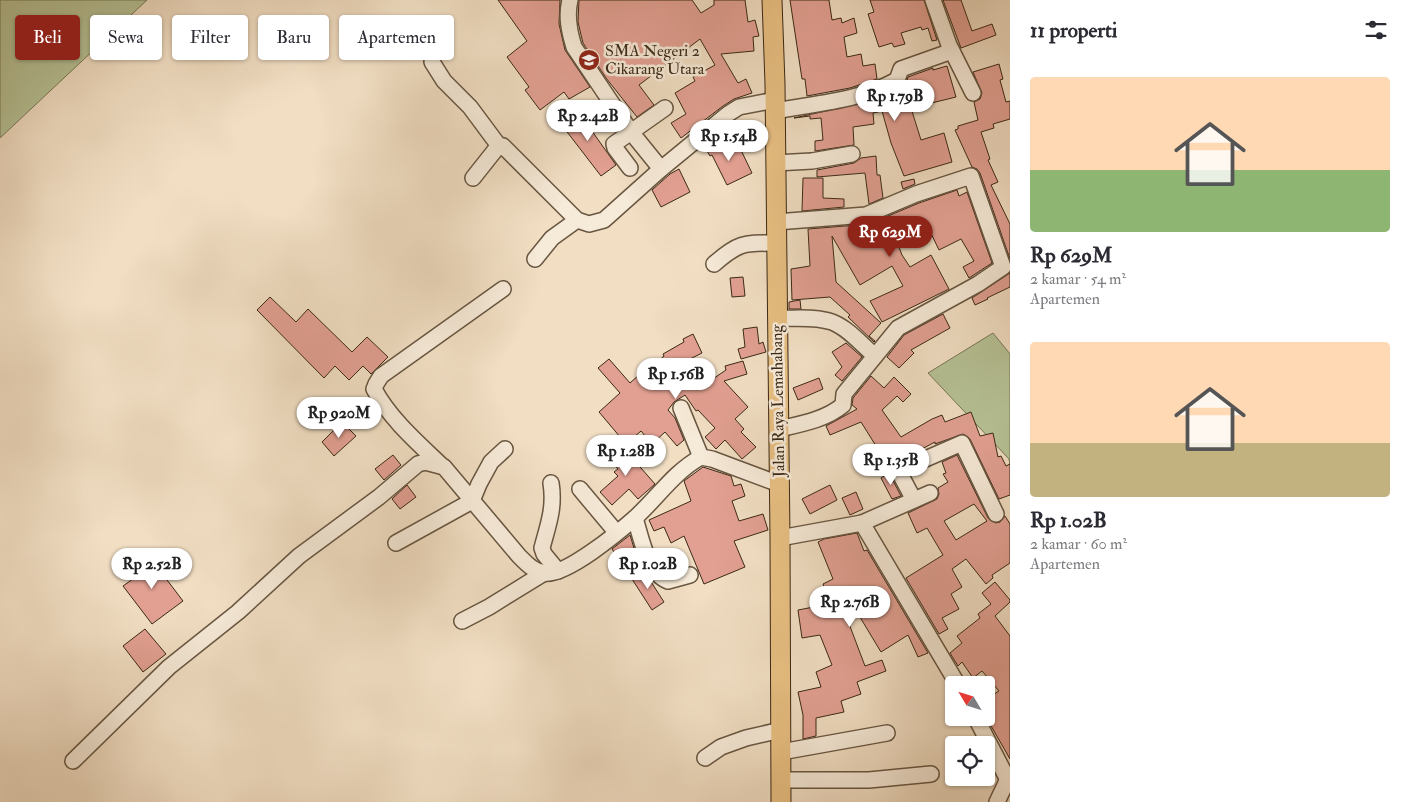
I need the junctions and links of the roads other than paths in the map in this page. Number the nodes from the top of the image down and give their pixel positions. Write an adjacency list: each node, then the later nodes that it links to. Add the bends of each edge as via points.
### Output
1 (570, 0): 9 (street, via 568,18 574,47)
2 (772, 0): 7 (main road, Jalan Raya Lemahabang)
3 (933, 0): 4 (street)
4 (952, 51): 6 (street); 7 (street, via 901,69 897,80 845,100)
5 (432, 62): 10 (street, via 444,81)
6 (973, 93)
7 (775, 106): 12 (main road, Jalan Raya Lemahabang); 14 (street, via 739,107)
8 (665, 108): 9 (street)
9 (631, 132): 13 (street, via 614,146); 14 (street)
10 (501, 146): 15 (street); 16 (street)
11 (852, 154): 12 (street)
12 (776, 163): 17 (main road, Jalan Raya Lemahabang)
13 (630, 168)
14 (661, 169): 16 (street, via 604,220 589,224)
15 (473, 178)
16 (577, 220): 19 (street, via 552,238)
17 (776, 222): 18 (main road, Jalan Raya Lemahabang); 23 (street, via 866,215 971,176 1003,268 898,328)
18 (776, 243): 20 (street, via 738,246); 22 (main road, Jalan Raya Lemahabang)
19 (535, 259)
20 (714, 264)
21 (503, 288): 29 (street, via 382,376 374,389 384,406)
22 (777, 318): 23 (street, via 832,322); 25 (main road, Jalan Raya Lemahabang)
23 (875, 356): 25 (street, via 844,394 843,405 834,413)
24 (681, 408): 28 (street)
25 (778, 429): 32 (main road, Jalan Raya Lemahabang)
26 (505, 449): 35 (street, via 491,462)
27 (890, 455): 30 (street)
28 (701, 457): 32 (street); 38 (street, via 683,469)
29 (444, 467): 35 (street); 52 (street, via 425,462 418,464 373,502 299,556 238,612 169,667)
30 (898, 471): 36 (street); 37 (street, via 962,443)
31 (551, 483): 43 (street, via 551,514 542,548)
32 (779, 484): 41 (main road, Jalan Raya Lemahabang)
33 (580, 489): 40 (street)
34 (930, 493): 36 (street)
35 (472, 500): 42 (street); 43 (street, via 533,569)
36 (914, 500): 39 (street)
37 (996, 514)
38 (635, 518): 40 (street); 44 (street, via 647,558 659,576 668,581)
39 (862, 523): 41 (street); 46 (street)
40 (616, 532): 43 (street, via 592,552)
41 (780, 538): 48 (main road, Jalan Raya Lemahabang)
42 (396, 542)
43 (551, 572): 45 (street)
44 (690, 575)
45 (462, 621)
46 (953, 676)
47 (980, 726): 56 (street, via 1007,778)
48 (781, 730): 50 (main road, Jalan Raya Lemahabang); 51 (street, via 721,746)
49 (887, 733): 50 (street)
50 (781, 752): 54 (main road, Jalan Raya Lemahabang)
51 (705, 758)
52 (73, 761)
53 (931, 774): 54 (street, via 869,780)
54 (781, 780): 55 (main road, Jalan Raya Lemahabang)
55 (781, 802)
56 (997, 802)

